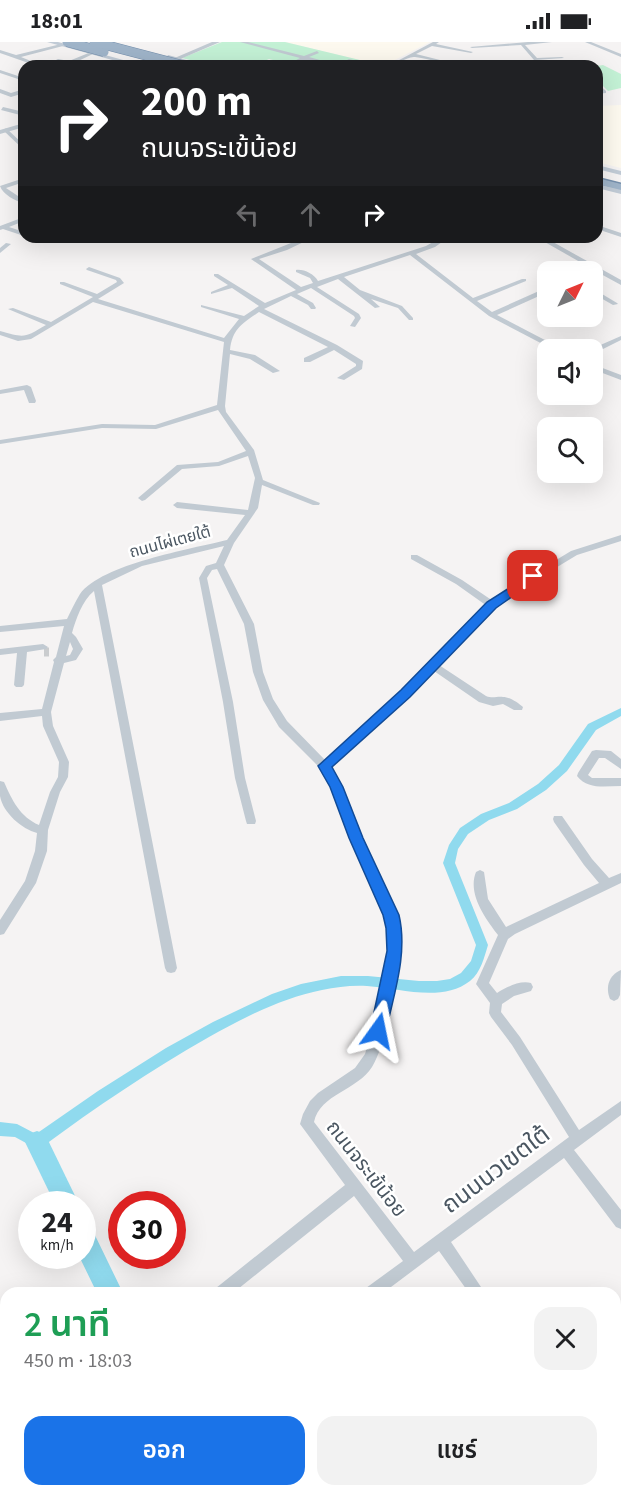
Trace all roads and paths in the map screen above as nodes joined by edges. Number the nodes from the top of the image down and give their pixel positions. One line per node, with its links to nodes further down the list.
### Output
1 (50, 42): 9 (main road)
2 (94, 42): 30 (highway, bridge)
3 (110, 42): 15 (main road)
4 (217, 42): 24 (street)
5 (242, 42): 12 (street)
6 (279, 42): 12 (street)
7 (550, 42): 11 (street)
8 (587, 42): 19 (street)
9 (64, 43): 17 (main road); 20 (street); 29 (highway, bridge)
10 (435, 43): 13 (street); 18 (street)
11 (522, 44): 13 (street); 22 (street)
12 (266, 48): 21 (street)
13 (470, 49)
14 (0, 51): 20 (street)
15 (145, 51): 24 (main road); 28 (main road)
16 (317, 52): 21 (street)
17 (93, 53): 26 (street); 27 (main road)
18 (412, 55): 34 (street); 35 (street)
19 (621, 56)
20 (16, 57): 23 (street)
21 (304, 58): 32 (street); 33 (street)
22 (562, 58)
23 (23, 59): 25 (street)
24 (176, 59): 31 (main road)
25 (20, 60)
26 (76, 60)
27 (118, 60)
28 (124, 60)
29 (133, 60)
30 (163, 60)
31 (180, 60)
32 (300, 60)
33 (312, 60)
34 (402, 60)
35 (439, 60)
36 (18, 61): 37 (street)
37 (11, 63)
38 (0, 71): 39 (street)
39 (18, 78)
40 (0, 91): 42 (street)
41 (18, 93): 42 (street)
42 (11, 95): 43 (street)
43 (0, 99)
44 (3, 109): 45 (street)
45 (18, 113)
46 (18, 127): 47 (street)
47 (3, 131): 48 (street)
48 (18, 143)
49 (603, 168): 50 (main road)
50 (621, 173)
51 (603, 174): 52 (highway)
52 (621, 178)
53 (18, 182): 58 (street)
54 (603, 182): 55 (highway)
55 (621, 187)
56 (603, 188): 57 (main road)
57 (621, 192)
58 (18, 199)
59 (18, 222): 60 (street)
60 (1, 227): 62 (street)
61 (603, 229): 63 (street)
62 (18, 232)
63 (621, 235)
64 (298, 243): 81 (street)
65 (437, 243): 69 (street)
66 (549, 243): 70 (street)
67 (8, 244): 68 (street)
68 (0, 251)
69 (411, 253): 75 (street); 88 (street)
70 (578, 261)
71 (89, 269): 87 (street)
72 (298, 271): 80 (street)
73 (216, 275): 79 (street)
74 (603, 275): 78 (street)
75 (341, 278): 80 (street); 82 (street)
76 (524, 280): 88 (street)
77 (62, 283): 87 (street)
78 (621, 283)
79 (232, 286): 84 (street); 92 (street)
80 (315, 286): 81 (street); 99 (street)
81 (301, 291): 85 (street)
82 (356, 291): 91 (street); 97 (street)
83 (537, 292): 95 (street)
84 (213, 293)
85 (291, 293): 92 (street); 93 (street)
86 (603, 296): 89 (street)
87 (96, 299): 98 (street); 103 (street)
88 (473, 300): 95 (street)
89 (615, 303)
90 (203, 306): 96 (street)
91 (377, 307)
92 (262, 308): 96 (street); 105 (street)
93 (313, 308)
94 (10, 309): 98 (street)
95 (491, 315): 102 (street)
96 (245, 319): 103 (street)
97 (411, 319)
98 (50, 324): 100 (street)
99 (353, 326)
100 (0, 333)
101 (620, 338): 104 (street)
102 (540, 339)
103 (228, 341): 106 (street)
104 (603, 346)
105 (334, 347): 107 (street); 110 (street)
106 (227, 351): 108 (street); 114 (street)
107 (307, 360)
108 (276, 370)
109 (603, 371): 111 (street)
110 (340, 378)
111 (621, 378)
112 (0, 392): 113 (street)
113 (32, 401)
114 (221, 406): 115 (street); 116 (street, ถนนไผ่เตยใต้)
115 (0, 442)
116 (250, 452): 117 (street, ถนนไผ่เตยใต้); 118 (street)
117 (259, 481): 119 (street); 121 (street, ถนนไผ่เตยใต้)
118 (142, 498)
119 (316, 503)
120 (177, 505): 121 (street)
121 (251, 513): 123 (street, ถนนไผ่เตยใต้)
122 (621, 538): 127 (street)
123 (230, 542): 125 (street); 126 (street, ถนนไผ่เตยใต้)
124 (414, 557): 127 (street)
125 (220, 565): 140 (street, ถนนจระเข้น้อย); 144 (street)
126 (97, 584): 128 (street, ถนนไผ่เตยใต้); 151 (street)
127 (492, 605): 134 (street)
128 (70, 622): 129 (street); 130 (street, ถนนไผ่เตยใต้)
129 (0, 629)
130 (66, 634): 131 (street, ถนนไผ่เตยใต้); 131 (street)
131 (52, 650): 132 (street); 137 (street, ถนนไผ่เตยใต้)
132 (22, 651): 133 (street); 135 (street)
133 (3, 652)
134 (433, 666): 136 (street); 140 (street)
135 (19, 685)
136 (519, 707)
137 (46, 712): 138 (street); 145 (street)
138 (0, 717)
139 (621, 765): 141 (street)
140 (325, 766): 159 (street, ถนนจระเข้น้อย)
141 (621, 782)
142 (0, 785): 145 (street)
143 (558, 819): 148 (street)
144 (251, 821)
145 (43, 830): 149 (street)
146 (480, 874): 150 (street)
147 (621, 878): 148 (street)
148 (607, 884): 150 (street)
149 (0, 930)
150 (505, 935): 155 (street)
151 (171, 968)
152 (621, 975): 154 (street)
153 (527, 987): 155 (street)
154 (614, 995)
155 (496, 1001): 157 (street)
156 (621, 1107): 157 (street, ถนนนวเขตใต้)
157 (577, 1138): 158 (street, ถนนนวเขตใต้)
158 (566, 1150): 160 (street); 161 (street, ถนนนวเขตใต้)
159 (354, 1187): 162 (street, ถนนจระเข้น้อย); 163 (street)
160 (621, 1222)
161 (441, 1241): 162 (street, ถนนนวเขตใต้); 165 (street)
162 (412, 1261): 164 (street, ถนนนวเขตใต้)
163 (229, 1287)
164 (378, 1287)
165 (474, 1287)

